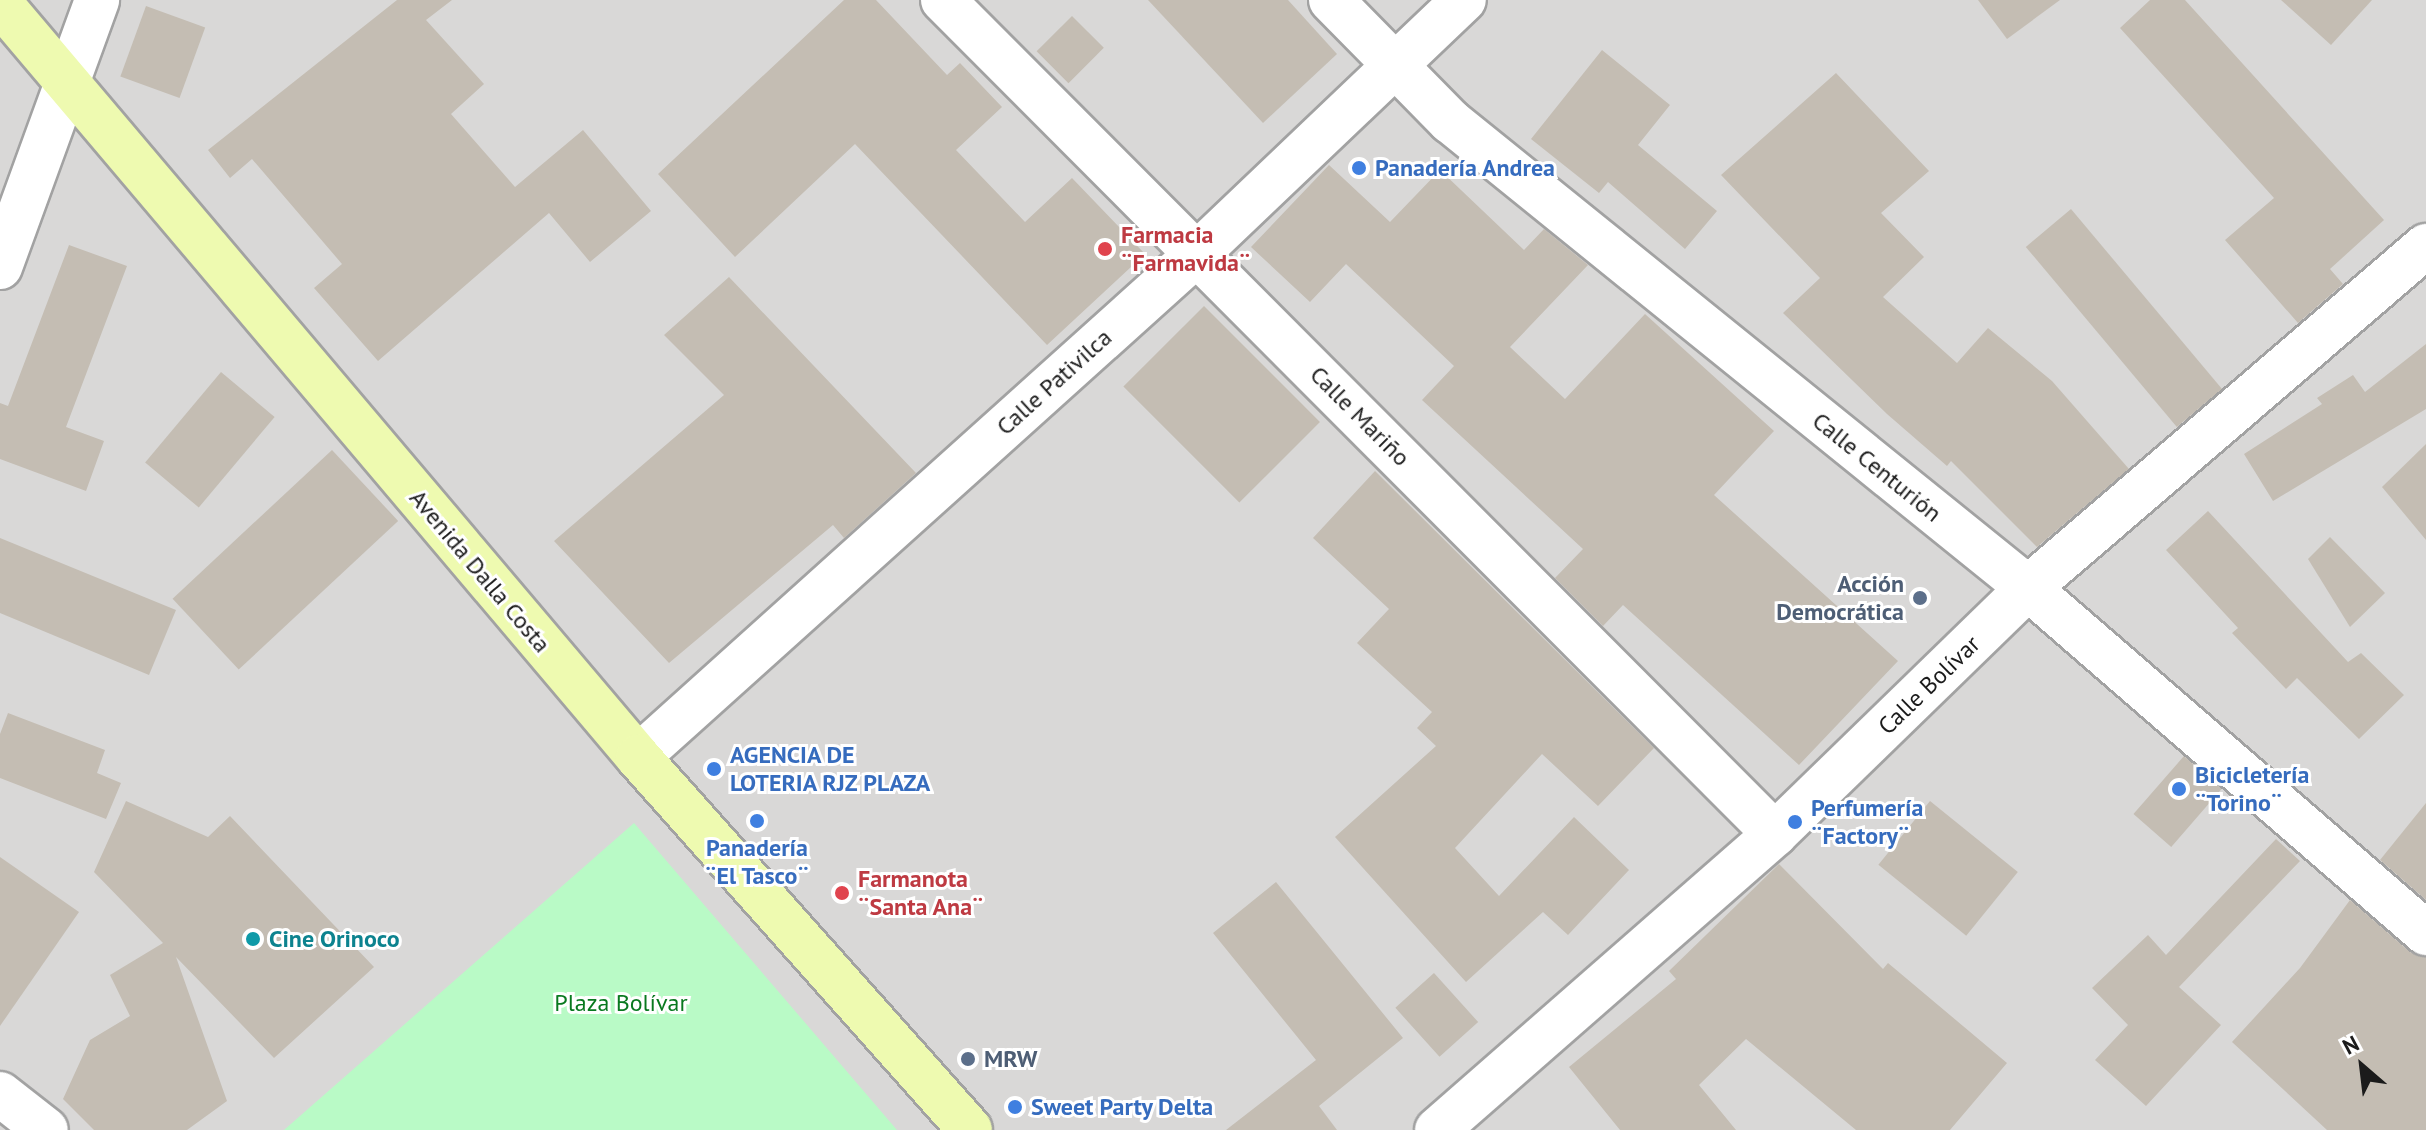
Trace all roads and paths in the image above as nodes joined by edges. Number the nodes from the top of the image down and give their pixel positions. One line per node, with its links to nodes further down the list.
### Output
1 (97, 0): 7 (street)
2 (943, 0): 9 (street, Calle Mariño)
3 (1331, 0): 6 (street, Calle Centurión)
4 (1464, 0): 6 (street, Calle Pativilca)
5 (0, 3): 7 (main road, Avenida Dalla Costa)
6 (1393, 65): 9 (street, Calle Pativilca); 11 (street, Calle Centurión)
7 (64, 80): 10 (street); 12 (main road, Avenida Dalla Costa)
8 (2426, 246): 11 (street, Calle Bolívar)
9 (1198, 253): 12 (street, Calle Pativilca); 13 (street, Calle Mariño)
10 (0, 267)
11 (2028, 588): 13 (street, Calle Bolívar); 14 (street, Calle Centurión)
12 (638, 757): 17 (main road, Avenida Dalla Costa)
13 (1775, 834): 18 (street, Calle Bolívar)
14 (2426, 933)
15 (0, 1094): 16 (street)
16 (46, 1130)
17 (970, 1130)
18 (1437, 1130)

